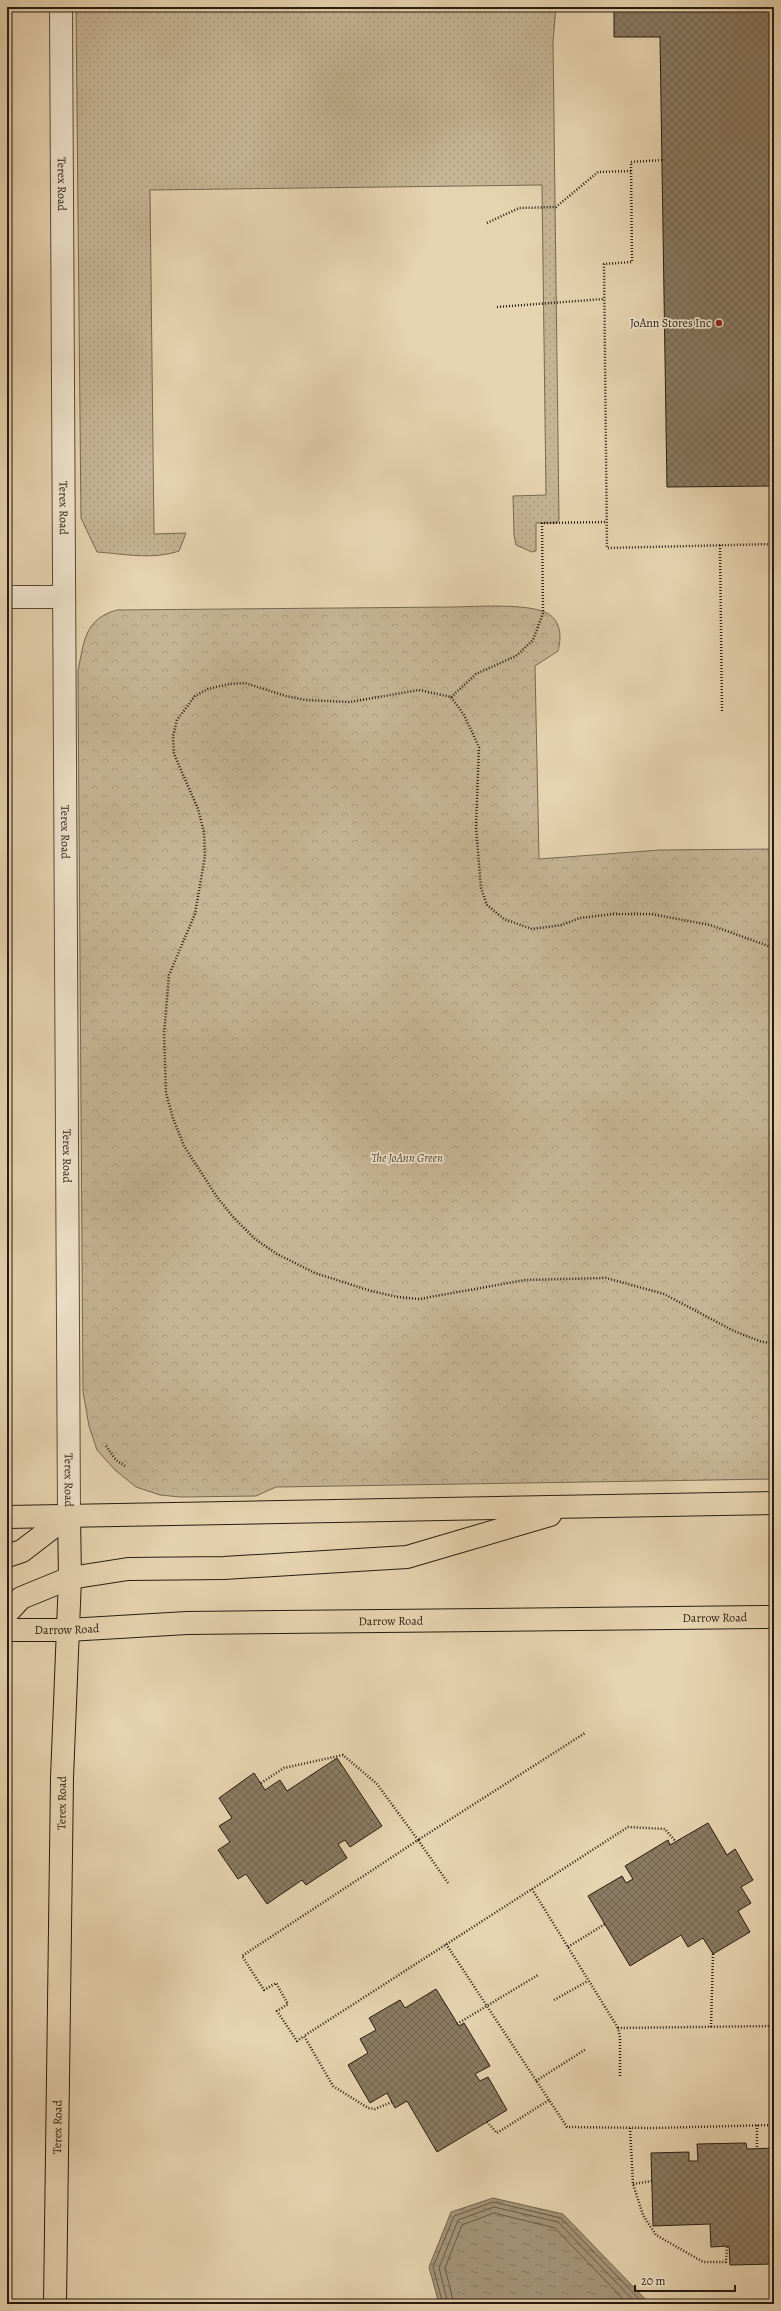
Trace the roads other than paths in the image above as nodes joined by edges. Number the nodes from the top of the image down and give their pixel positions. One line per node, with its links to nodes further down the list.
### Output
1 (61, 7): 3 (street, Terex Road)
2 (7, 597): 3 (street)
3 (64, 597): 6 (street, Terex Road)
4 (774, 1503): 5 (main road)
5 (578, 1506): 6 (main road); 9 (main road)
6 (69, 1515): 7 (main road); 8 (main road); 9 (main road, Terex Road)
7 (7, 1517)
8 (7, 1556)
9 (70, 1578): 10 (main road); 13 (main road, Terex Road)
10 (7, 1613)
11 (774, 1617): 13 (main road, Darrow Road)
12 (7, 1630): 13 (main road, Darrow Road)
13 (68, 1630): 14 (main road, Terex Road)
14 (55, 2304)

